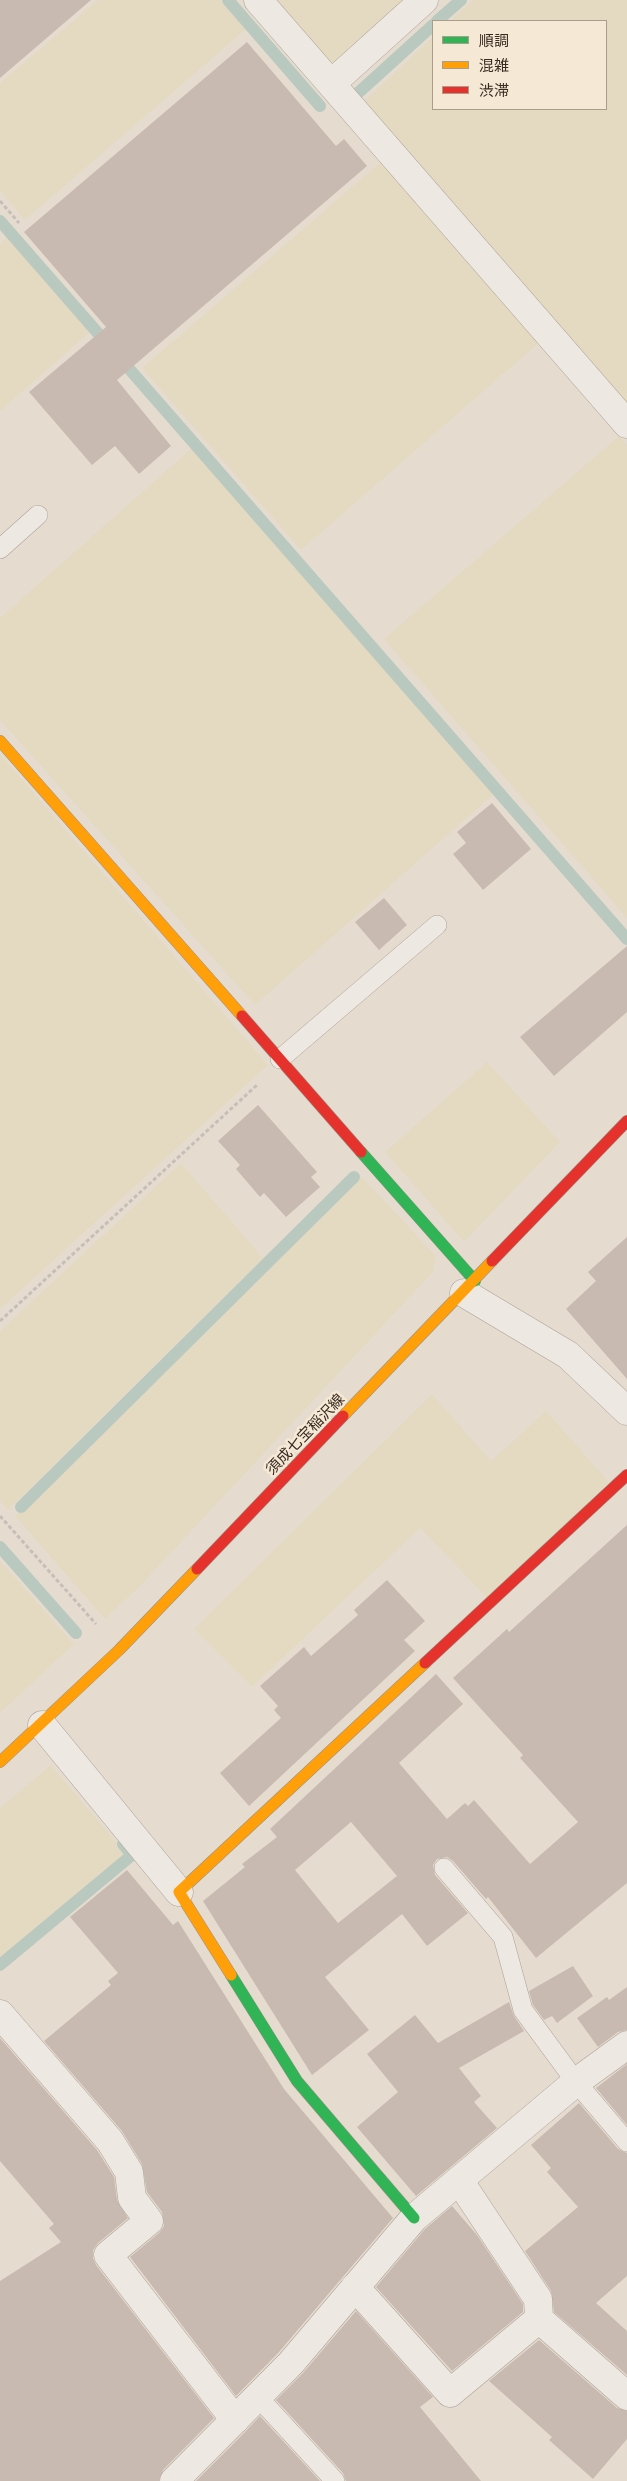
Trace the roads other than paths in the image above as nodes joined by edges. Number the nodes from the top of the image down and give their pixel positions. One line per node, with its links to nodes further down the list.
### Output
1 (258, 0): 3 (street)
2 (424, 0): 3 (street)
3 (331, 84): 4 (street)
4 (627, 424)
5 (38, 515): 6 (lane)
6 (0, 549)
7 (0, 741): 9 (street)
8 (437, 925): 9 (lane)
9 (281, 1061): 11 (street)
10 (627, 1121): 11 (street, 須成七宝稲沢線)
11 (470, 1287): 12 (street); 14 (street, 須成七宝稲沢線)
12 (627, 1411)
13 (627, 1474): 17 (street)
14 (42, 1725): 15 (street, 須成七宝稲沢線); 17 (street)
15 (0, 1762)
16 (444, 1868): 20 (lane)
17 (179, 1892): 23 (street)
18 (0, 2014): 28 (street)
19 (627, 2045): 20 (street)
20 (576, 2082): 21 (lane); 22 (street)
21 (627, 2142)
22 (459, 2180): 23 (street); 25 (street)
23 (414, 2218): 24 (street)
24 (355, 2287): 25 (street); 27 (street)
25 (539, 2319): 26 (street)
26 (627, 2396)
27 (258, 2397): 28 (street); 30 (lane)
28 (235, 2420): 29 (street)
29 (174, 2481)
30 (334, 2481)

